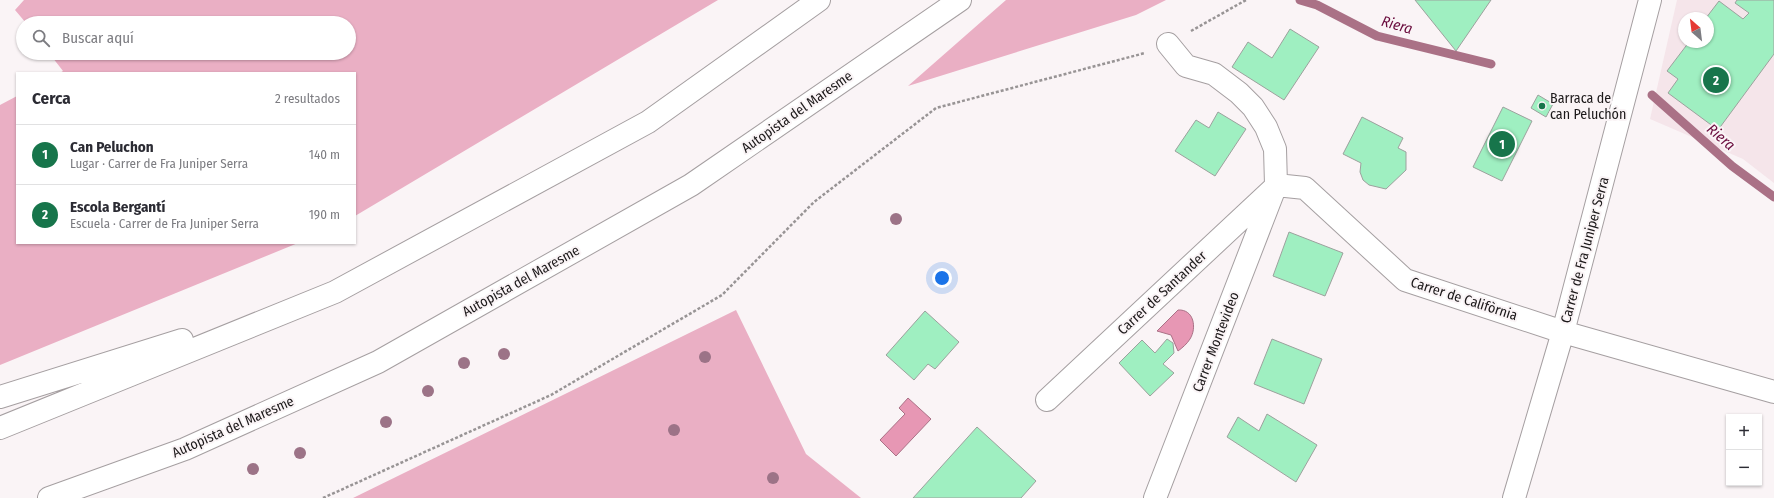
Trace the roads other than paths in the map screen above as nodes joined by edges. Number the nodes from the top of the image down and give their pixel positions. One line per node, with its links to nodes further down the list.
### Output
1 (819, 0): 6 (main road)
2 (960, 0): 12 (main road, Autopista del Maresme)
3 (1650, 0): 7 (main road, Carrer de Fra Juniper Serra)
4 (1168, 44): 5 (main road)
5 (1276, 185): 7 (main road, Carrer de Califòrnia); 10 (main road, Carrer de Santander); 13 (main road, Carrer Montevideo)
6 (335, 292): 9 (main road); 11 (main road)
7 (1563, 332): 8 (main road, Carrer de Califòrnia); 14 (main road, Carrer de Fra Juniper Serra)
8 (1774, 392)
9 (0, 397)
10 (1047, 400)
11 (0, 428)
12 (49, 498)
13 (1155, 498)
14 (1514, 498)

